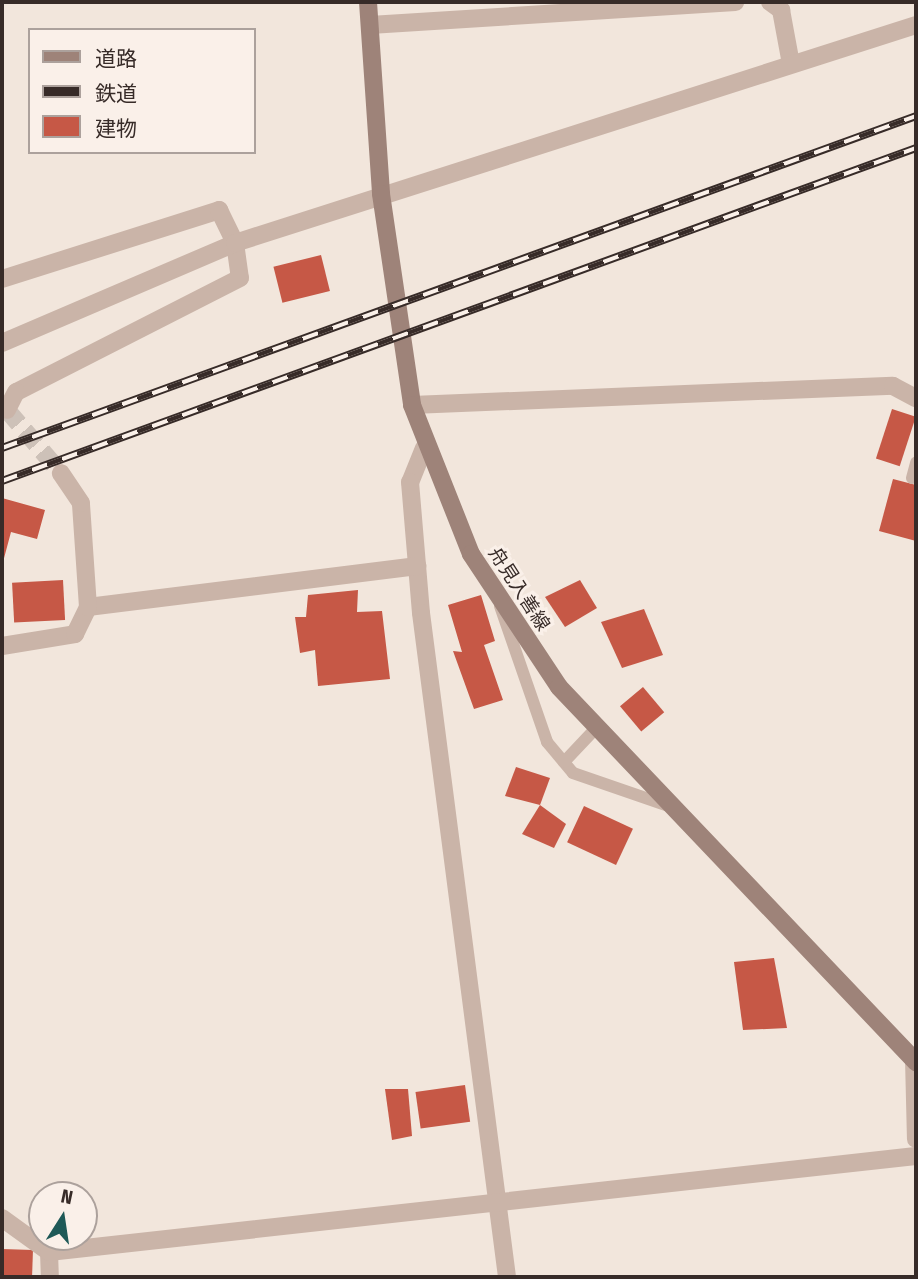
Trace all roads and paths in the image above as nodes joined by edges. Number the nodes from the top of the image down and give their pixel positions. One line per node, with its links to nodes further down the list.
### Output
1 (368, 2): 4 (main road, 舟見入善線)
2 (736, 2): 4 (street)
3 (771, 2): 6 (street)
4 (370, 25): 7 (main road, 舟見入善線)
5 (916, 25): 6 (street)
6 (791, 64): 7 (street)
7 (381, 194): 8 (street); 12 (main road, 舟見入善線)
8 (235, 243): 9 (street); 10 (street); 13 (street)
9 (2, 279)
10 (2, 343)
11 (916, 398): 12 (street)
12 (412, 405): 14 (main road, 舟見入善線)
13 (7, 410)
14 (424, 449): 18 (street); 19 (main road, 舟見入善線)
15 (916, 463): 17 (lane)
16 (61, 473): 20 (street)
17 (912, 478)
18 (417, 566): 20 (street); 28 (street)
19 (495, 589): 22 (main road, 舟見入善線); 23 (lane)
20 (88, 607): 21 (street)
21 (2, 646)
22 (597, 727): 23 (lane); 24 (main road, 舟見入善線)
23 (564, 762): 24 (lane)
24 (673, 807): 25 (main road, 舟見入善線)
25 (915, 1061): 26 (street)
26 (916, 1139)
27 (916, 1156): 28 (street)
28 (499, 1204): 30 (street); 32 (street)
29 (2, 1218): 30 (street)
30 (49, 1252): 31 (street)
31 (50, 1277)
32 (507, 1277)

